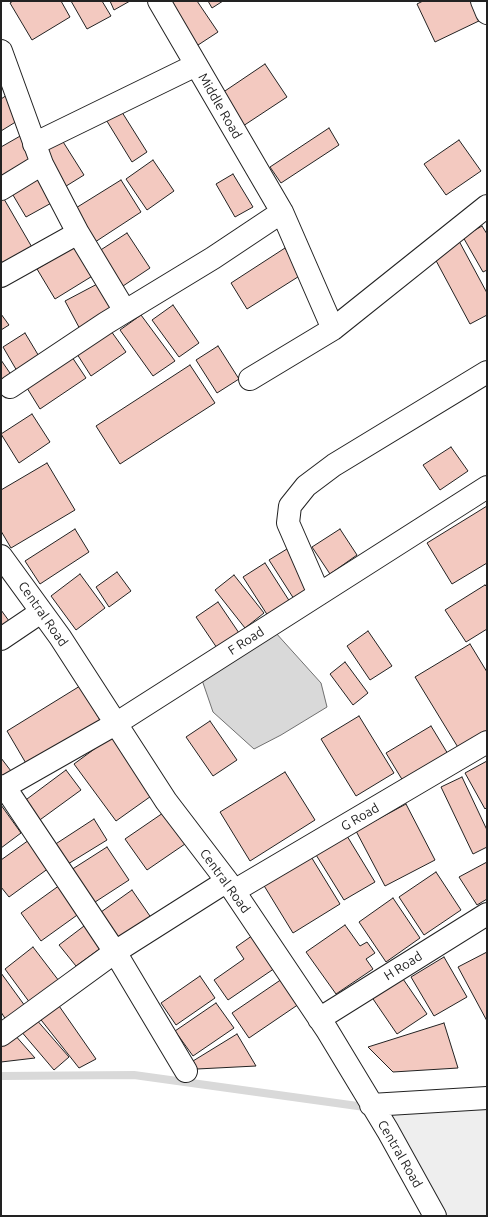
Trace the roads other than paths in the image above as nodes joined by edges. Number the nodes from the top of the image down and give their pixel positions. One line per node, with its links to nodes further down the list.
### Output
1 (158, 1): 5 (street, Middle Road)
2 (482, 1): 3 (street)
3 (487, 13)
4 (1, 50): 6 (street)
5 (196, 65): 6 (street); 10 (street, Middle Road)
6 (34, 144): 7 (street)
7 (42, 164): 8 (street); 11 (street)
8 (1, 189)
9 (487, 206): 14 (street)
10 (282, 212): 13 (street); 14 (street, Middle Road)
11 (78, 233): 12 (street); 13 (street)
12 (1, 276)
13 (125, 311): 17 (street)
14 (334, 329): 16 (street)
15 (487, 372): 20 (street)
16 (250, 378)
17 (10, 387)
18 (487, 487): 20 (street, F Road)
19 (1, 556): 21 (street, Central Road)
20 (319, 594): 23 (street, F Road)
21 (41, 612): 22 (street); 23 (street, Central Road)
22 (1, 639)
23 (117, 724): 25 (street, F Road); 26 (street, Central Road)
24 (487, 742): 26 (street, G Road)
25 (3, 788): 28 (street)
26 (230, 886): 28 (street, G Road); 29 (street, Central Road)
27 (487, 914): 29 (street, H Road)
28 (115, 952): 30 (street, G Road); 31 (street)
29 (319, 1019): 33 (street, Central Road)
30 (1, 1035)
31 (186, 1071)
32 (487, 1098): 33 (street)
33 (371, 1105): 34 (street, Central Road)
34 (435, 1216)

